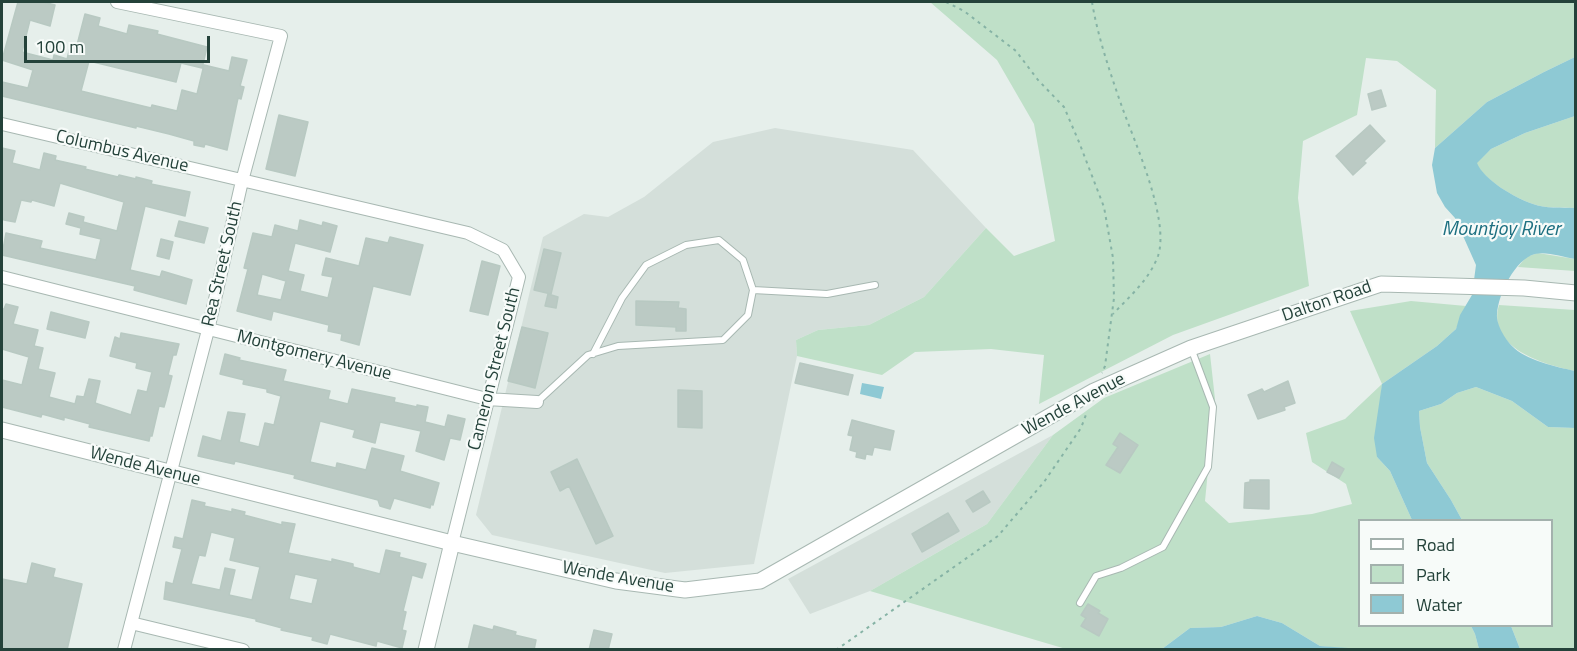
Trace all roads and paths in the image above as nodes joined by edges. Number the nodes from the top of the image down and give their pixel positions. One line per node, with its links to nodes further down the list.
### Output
1 (120, 2): 5 (street, Rea Street South)
2 (946, 2): 10 (path)
3 (1092, 2): 10 (path)
4 (2, 124): 5 (street, Columbus Avenue)
5 (242, 181): 11 (street, Rea Street South); 15 (street, Cameron Street South)
6 (2, 277): 11 (street, Montgomery Avenue)
7 (875, 285): 8 (lane)
8 (753, 290): 13 (lane); 13 (lane)
9 (1575, 293): 12 (street, Dalton Road)
10 (1112, 315): 14 (path)
11 (208, 330): 15 (street, Montgomery Avenue); 18 (street, Rea Street South)
12 (1191, 348): 14 (street, Wende Avenue); 20 (lane)
13 (593, 354): 16 (lane)
14 (1094, 391): 19 (street, Wende Avenue); 25 (path)
15 (487, 399): 16 (street, Montgomery Avenue); 19 (street, Cameron Street South)
16 (537, 402)
17 (2, 430): 18 (street, Wende Avenue)
18 (171, 473): 19 (street, Wende Avenue); 21 (street, Rea Street South)
19 (452, 543): 24 (street, Cameron Street South)
20 (1080, 603)
21 (131, 623): 22 (street, Rea Street South); 23 (street)
22 (124, 650)
23 (243, 650)
24 (426, 650)
25 (836, 650)

